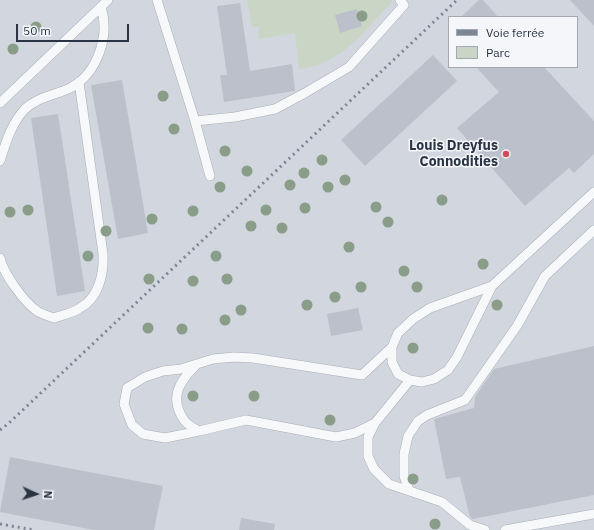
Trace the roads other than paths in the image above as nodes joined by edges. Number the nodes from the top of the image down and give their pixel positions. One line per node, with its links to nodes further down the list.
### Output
1 (108, 0): 4 (lane)
2 (157, 0): 7 (lane)
3 (400, 0): 7 (lane)
4 (100, 7): 5 (lane); 6 (lane)
5 (79, 82): 8 (lane); 12 (lane)
6 (0, 103)
7 (195, 121): 9 (lane)
8 (0, 161)
9 (210, 176)
10 (594, 192): 13 (lane)
11 (594, 230): 19 (lane)
12 (0, 258)
13 (492, 286): 14 (lane); 16 (lane)
14 (392, 347): 15 (lane); 16 (lane)
15 (196, 364): 18 (lane); 18 (lane)
16 (410, 380): 17 (lane)
17 (375, 423): 18 (lane); 19 (lane)
18 (199, 431)
19 (410, 490): 21 (lane)
20 (594, 514): 22 (lane)
21 (485, 530)
22 (505, 530)

